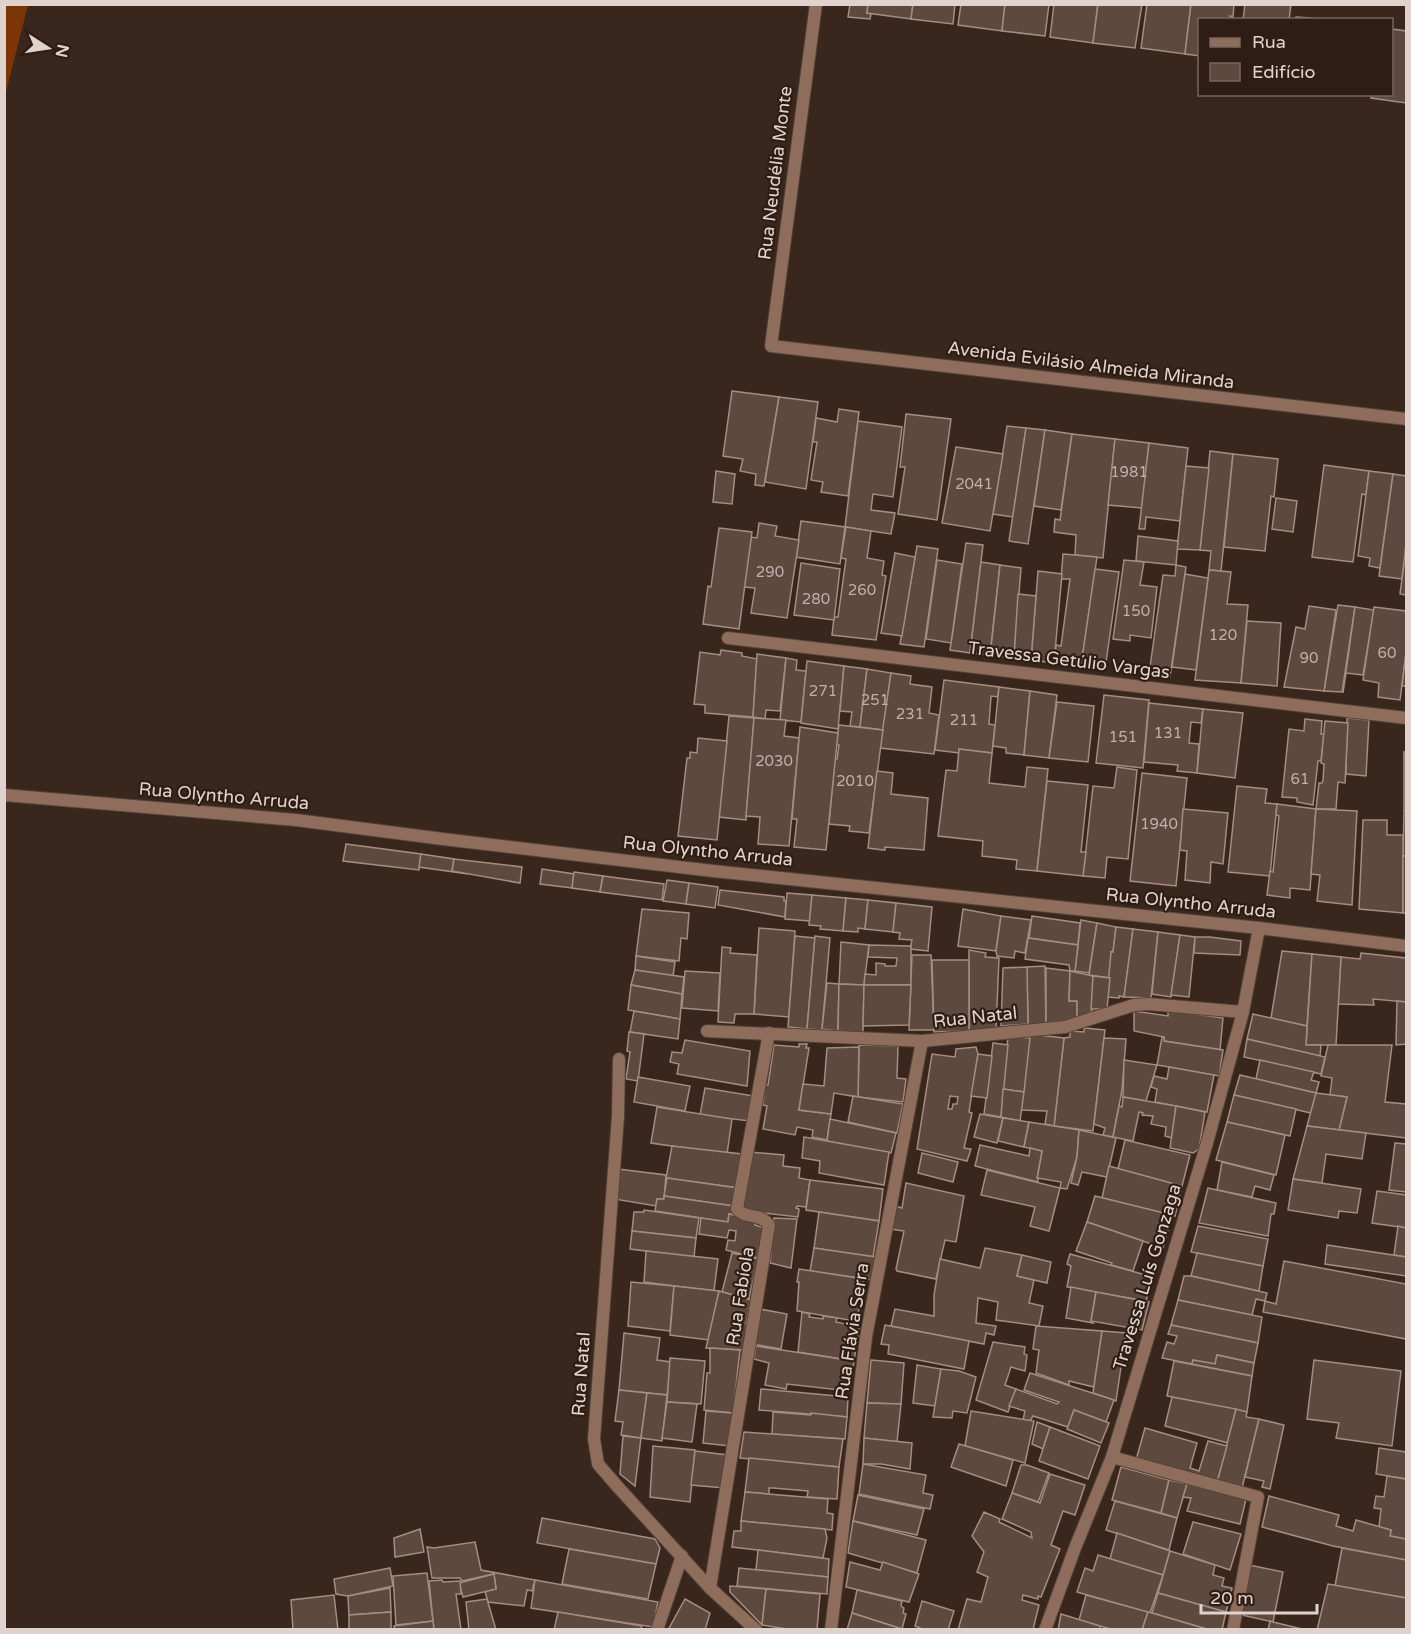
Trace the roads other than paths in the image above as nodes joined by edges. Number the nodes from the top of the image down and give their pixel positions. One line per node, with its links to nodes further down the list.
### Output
1 (816, 4): 2 (street, Rua Neudélia Monte)
2 (771, 346): 3 (street, Avenida Evilásio Almeida Miranda)
3 (1407, 419)
4 (728, 638): 5 (street, Travessa Getúlio Vargas)
5 (1407, 718)
6 (4, 795): 7 (street, Rua Olyntho Arruda)
7 (1259, 928): 8 (street, Rua Olyntho Arruda); 9 (street, Travessa Luís Gonzaga)
8 (1407, 946)
9 (1243, 1012): 12 (street, Rua Natal); 14 (street, Travessa Luís Gonzaga)
10 (707, 1031): 11 (street, Rua Natal)
11 (769, 1033): 12 (street, Rua Natal); 16 (street, Rua Fabíola)
12 (922, 1041): 19 (street, Rua Flávia Serra)
13 (619, 1059): 15 (street, Rua Natal)
14 (1112, 1457): 20 (street, Travessa Luís Gonzaga); 21 (street)
15 (682, 1556): 16 (street, Rua Natal); 17 (street)
16 (710, 1588): 18 (street, Rua Natal)
17 (657, 1629)
18 (756, 1629)
19 (831, 1629)
20 (1045, 1629)
21 (1233, 1629)

